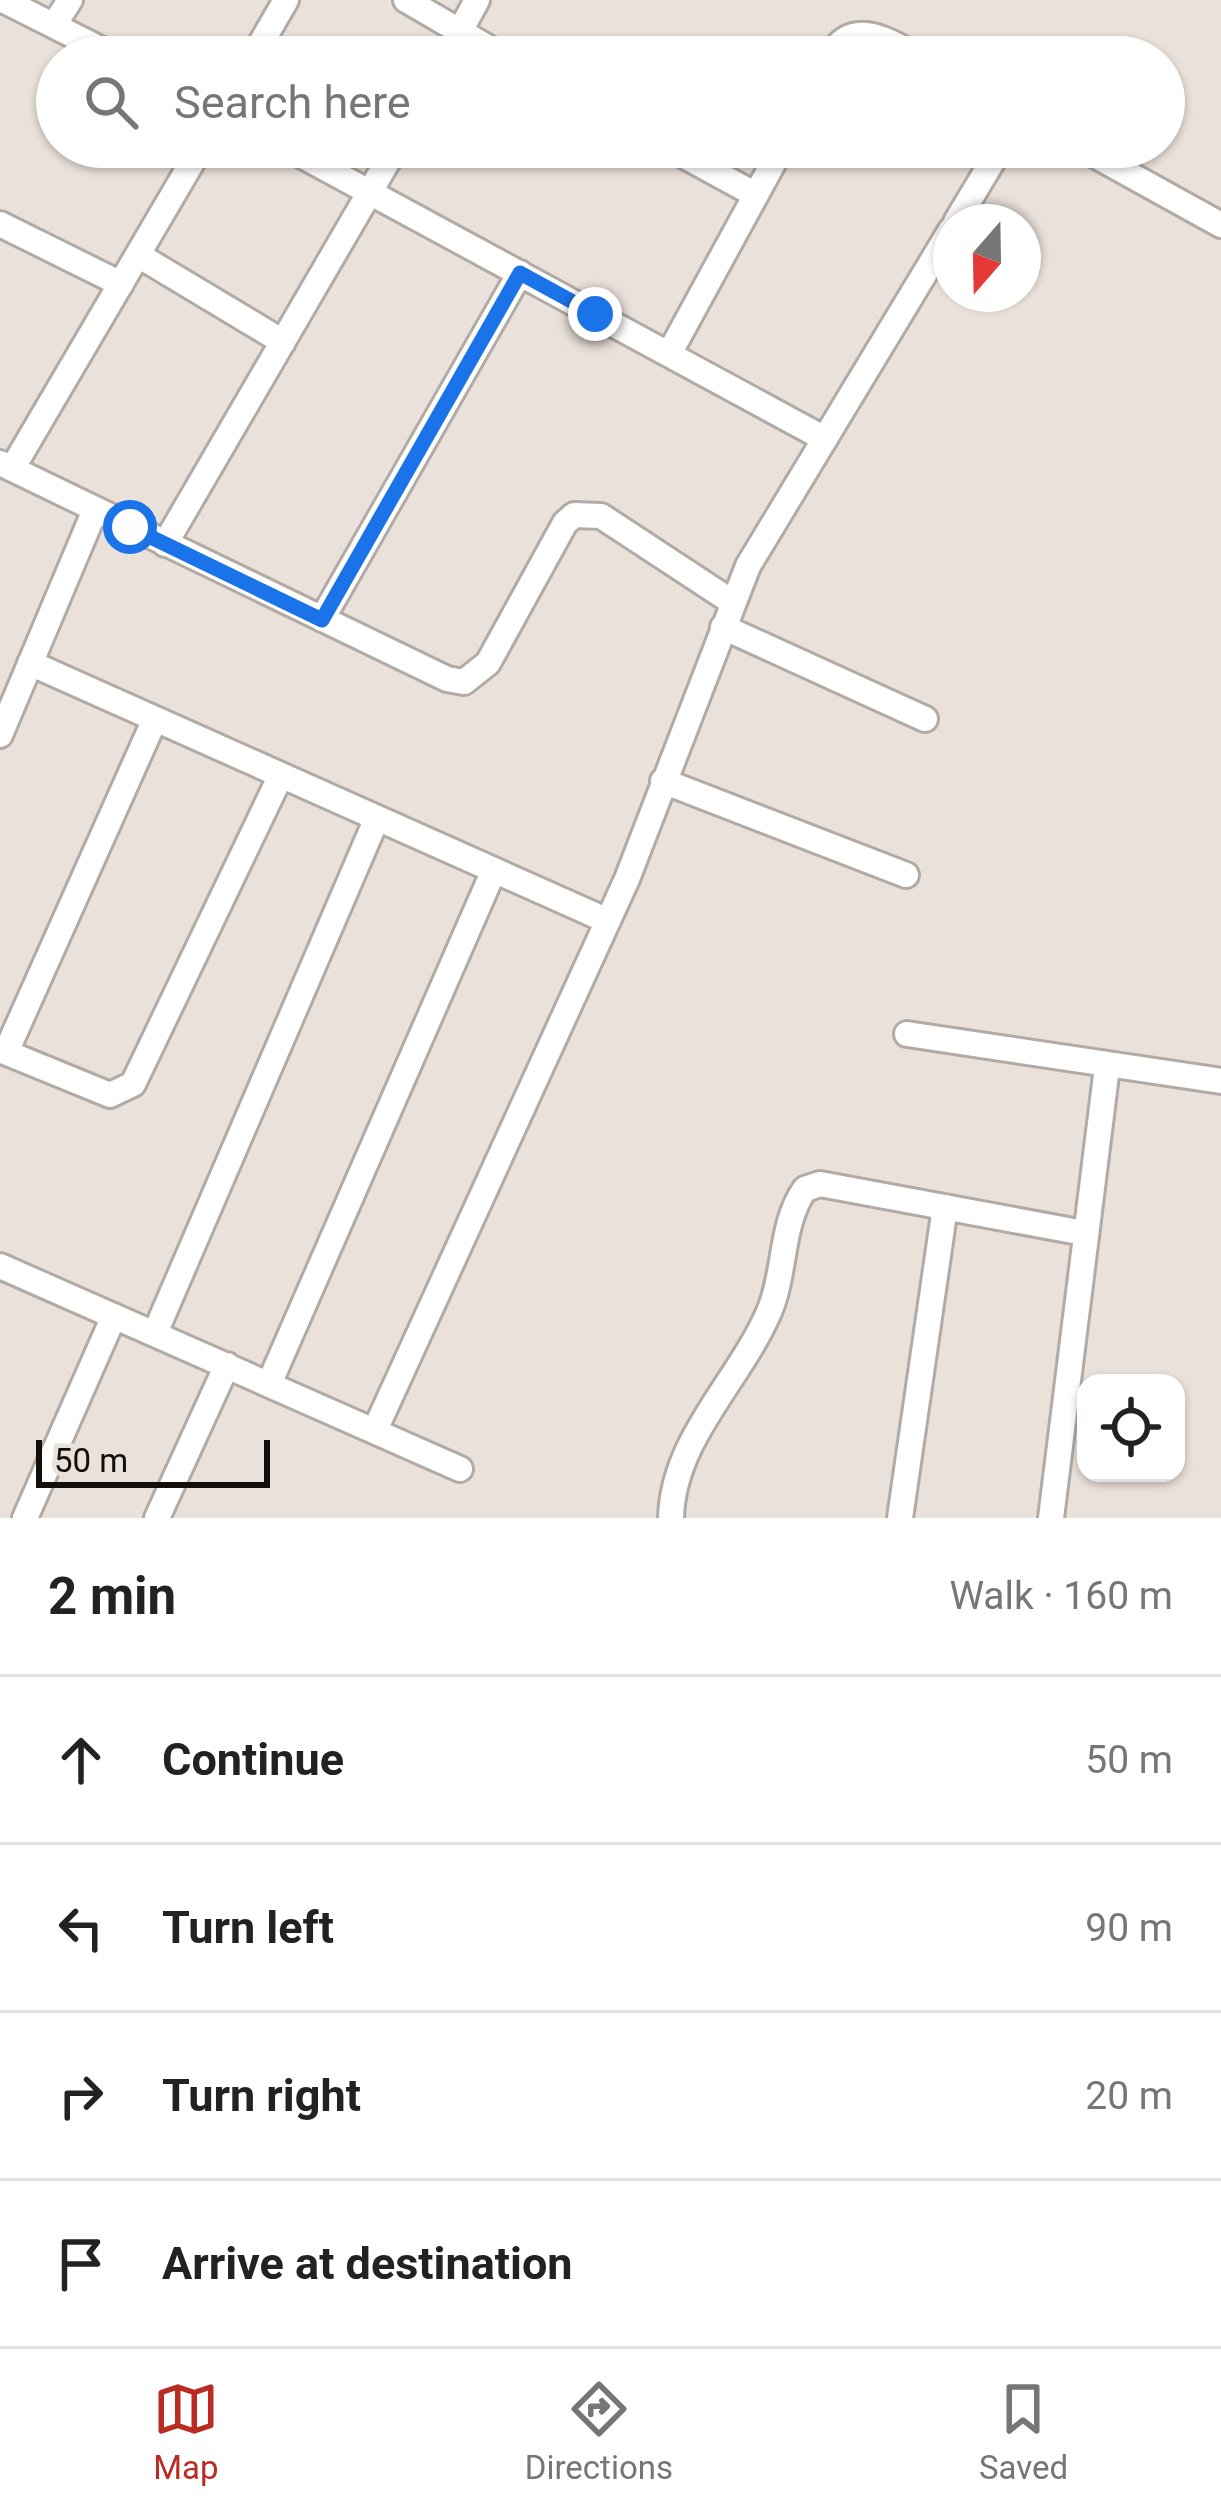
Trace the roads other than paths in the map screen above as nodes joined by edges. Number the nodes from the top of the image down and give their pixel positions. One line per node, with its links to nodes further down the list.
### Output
1 (3, 0): 6 (street)
2 (70, 0): 6 (street)
3 (286, 0): 9 (street)
4 (406, 0): 7 (street)
5 (477, 0): 7 (street)
6 (54, 25): 8 (street)
7 (460, 32): 10 (street); 11 (street)
8 (75, 36)
9 (265, 36)
10 (458, 36)
11 (467, 36)
12 (189, 168): 24 (street)
13 (325, 168): 19 (street)
14 (385, 168): 19 (street)
15 (706, 168): 20 (street)
16 (771, 168): 20 (street)
17 (988, 168): 21 (street)
18 (1119, 168): 23 (street)
19 (371, 193): 26 (street); 28 (street)
20 (756, 195): 29 (street)
21 (966, 204)
22 (0, 224): 27 (street)
23 (1221, 225)
24 (138, 255): 27 (street); 28 (street)
25 (933, 259): 30 (street)
26 (520, 273): 29 (street); 35 (street)
27 (121, 284): 31 (street)
28 (283, 342): 33 (street)
29 (669, 354): 30 (street)
30 (825, 439): 34 (street)
31 (6, 466): 32 (street)
32 (95, 511): 33 (street); 37 (street)
33 (165, 544): 35 (street)
34 (732, 602): 35 (street); 36 (street)
35 (322, 620)
36 (723, 627): 39 (street); 42 (street)
37 (30, 663): 38 (street); 40 (street)
38 (155, 719): 41 (street); 48 (street)
39 (925, 719)
40 (0, 735)
41 (281, 775): 43 (street); 48 (street)
42 (664, 781): 45 (street); 46 (street)
43 (377, 818): 44 (street); 55 (street)
44 (494, 870): 46 (street); 57 (street)
45 (906, 875)
46 (608, 920): 58 (street)
47 (907, 1034): 49 (street)
48 (3, 1051)
49 (1107, 1066): 50 (street); 52 (street)
50 (1221, 1082)
51 (945, 1207): 52 (street); 62 (street); 63 (street)
52 (1084, 1233): 64 (street)
53 (0, 1266): 54 (street)
54 (114, 1316): 55 (street); 60 (street)
55 (154, 1334): 56 (street)
56 (226, 1365): 57 (street); 61 (street)
57 (269, 1384): 58 (street)
58 (375, 1430): 59 (street)
59 (460, 1468)
60 (25, 1518)
61 (157, 1518)
62 (671, 1518)
63 (900, 1518)
64 (1051, 1518)

